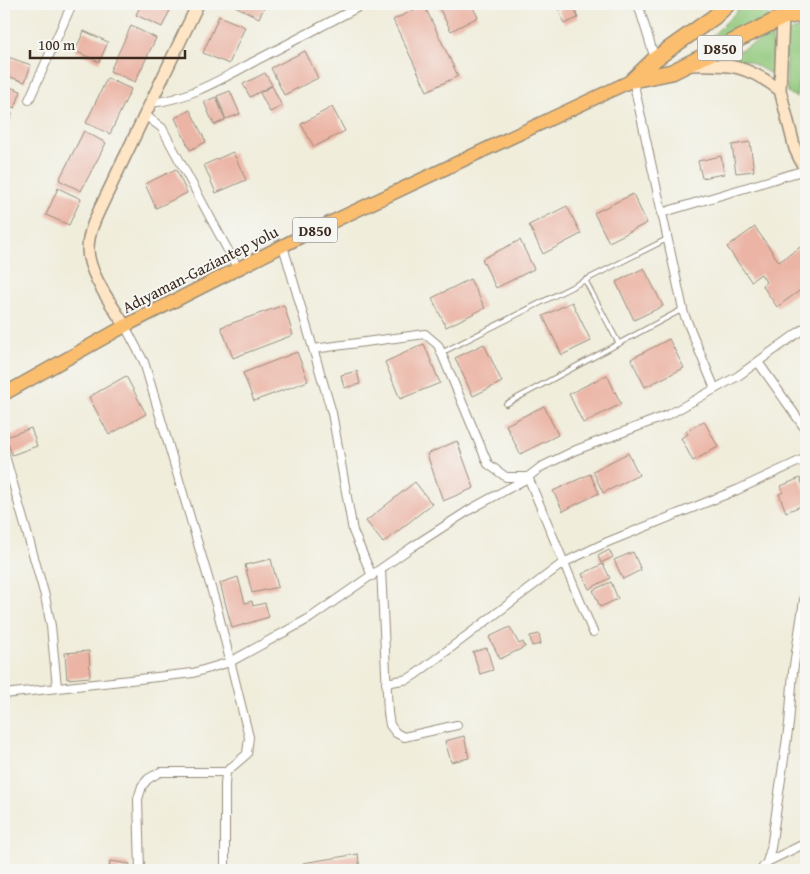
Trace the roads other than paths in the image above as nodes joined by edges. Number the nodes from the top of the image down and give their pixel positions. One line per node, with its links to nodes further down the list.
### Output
1 (72, 4): 12 (street)
2 (198, 4): 13 (street)
3 (364, 4): 13 (street)
4 (638, 4): 8 (street)
5 (728, 4): 8 (highway, D850)
6 (783, 10): 7 (highway, D850); 9 (highway, D850); 11 (street)
7 (806, 13)
8 (655, 59): 10 (highway, D850)
9 (688, 65): 10 (highway, D850); 11 (street)
10 (633, 80): 16 (street); 18 (main road, Adıyaman-Gaziantep yolu / D850)
11 (780, 90): 15 (street)
12 (29, 100)
13 (151, 103): 14 (street)
14 (145, 115): 19 (street); 22 (street)
15 (806, 171): 16 (street)
16 (661, 213): 17 (street)
17 (667, 239): 20 (lane); 21 (street)
18 (283, 246): 19 (main road, Adıyaman-Gaziantep yolu / D850); 25 (street)
19 (238, 269): 22 (main road, Adıyaman-Gaziantep yolu / D850)
20 (585, 280): 24 (lane); 26 (lane)
21 (683, 309): 24 (lane); 28 (street)
22 (125, 326): 29 (main road, Adıyaman-Gaziantep yolu / D850); 40 (street)
23 (806, 327): 27 (street)
24 (619, 344): 30 (lane)
25 (314, 349): 26 (street); 37 (street)
26 (441, 352): 34 (street)
27 (758, 362): 28 (street); 31 (street)
28 (715, 389): 34 (street)
29 (4, 394)
30 (506, 404)
31 (806, 430)
32 (4, 452): 42 (street)
33 (806, 458): 35 (street)
34 (528, 477): 35 (street); 36 (street)
35 (563, 563): 39 (street); 41 (street)
36 (381, 569): 37 (street); 41 (street)
37 (372, 576): 40 (street)
38 (806, 587): 47 (street)
39 (593, 632)
40 (230, 662): 42 (street); 45 (street)
41 (386, 683): 44 (street)
42 (56, 687): 43 (street)
43 (4, 694)
44 (457, 724)
45 (226, 772): 48 (street); 49 (street)
46 (806, 843): 47 (street)
47 (767, 862): 50 (street)
48 (140, 870)
49 (225, 870)
50 (761, 870)

